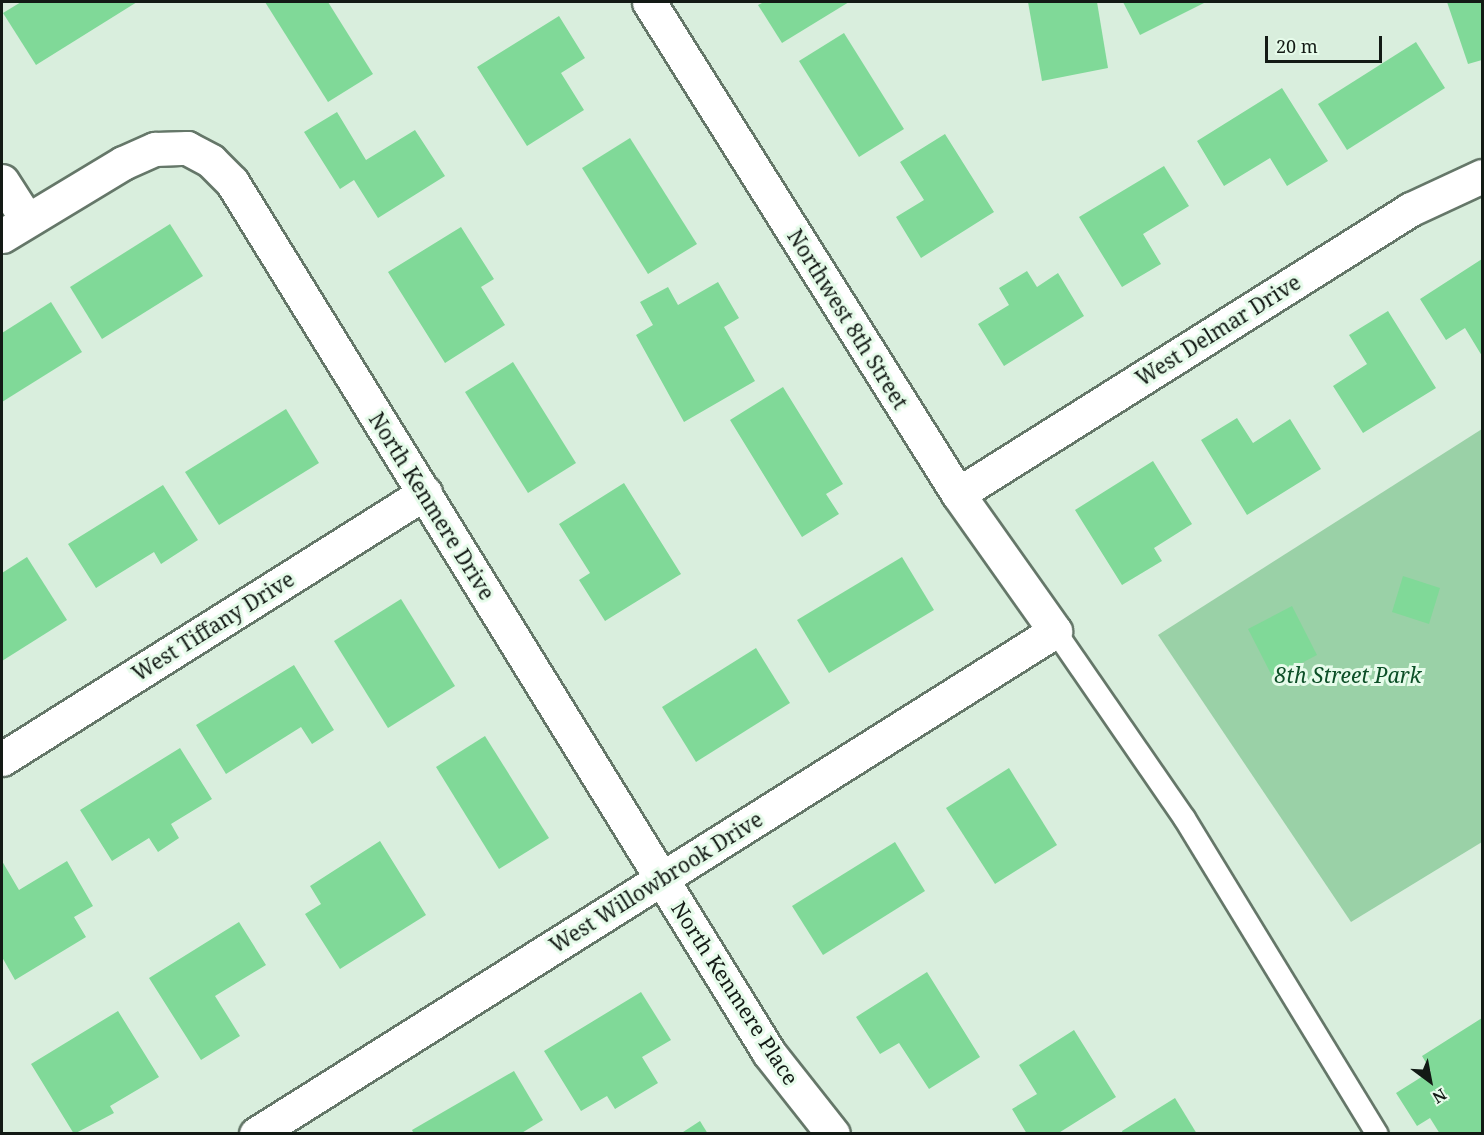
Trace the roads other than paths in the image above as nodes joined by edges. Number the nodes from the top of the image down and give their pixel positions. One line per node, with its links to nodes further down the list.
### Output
1 (649, 2): 6 (street, Northwest 8th Street)
2 (1482, 176): 6 (street, West Delmar Drive)
3 (2, 180): 4 (street)
4 (14, 228): 5 (street, North Kenmere Drive)
5 (425, 493): 8 (street, West Tiffany Drive); 9 (street, North Kenmere Drive)
6 (958, 494): 7 (street, Northwest 8th Street)
7 (1055, 631): 9 (street, West Willowbrook Drive); 13 (lane)
8 (2, 759)
9 (660, 879): 10 (street, West Willowbrook Drive); 12 (street, North Kenmere Place)
10 (291, 1124): 11 (street, West Willowbrook Drive)
11 (256, 1134)
12 (833, 1134)
13 (1377, 1134)

